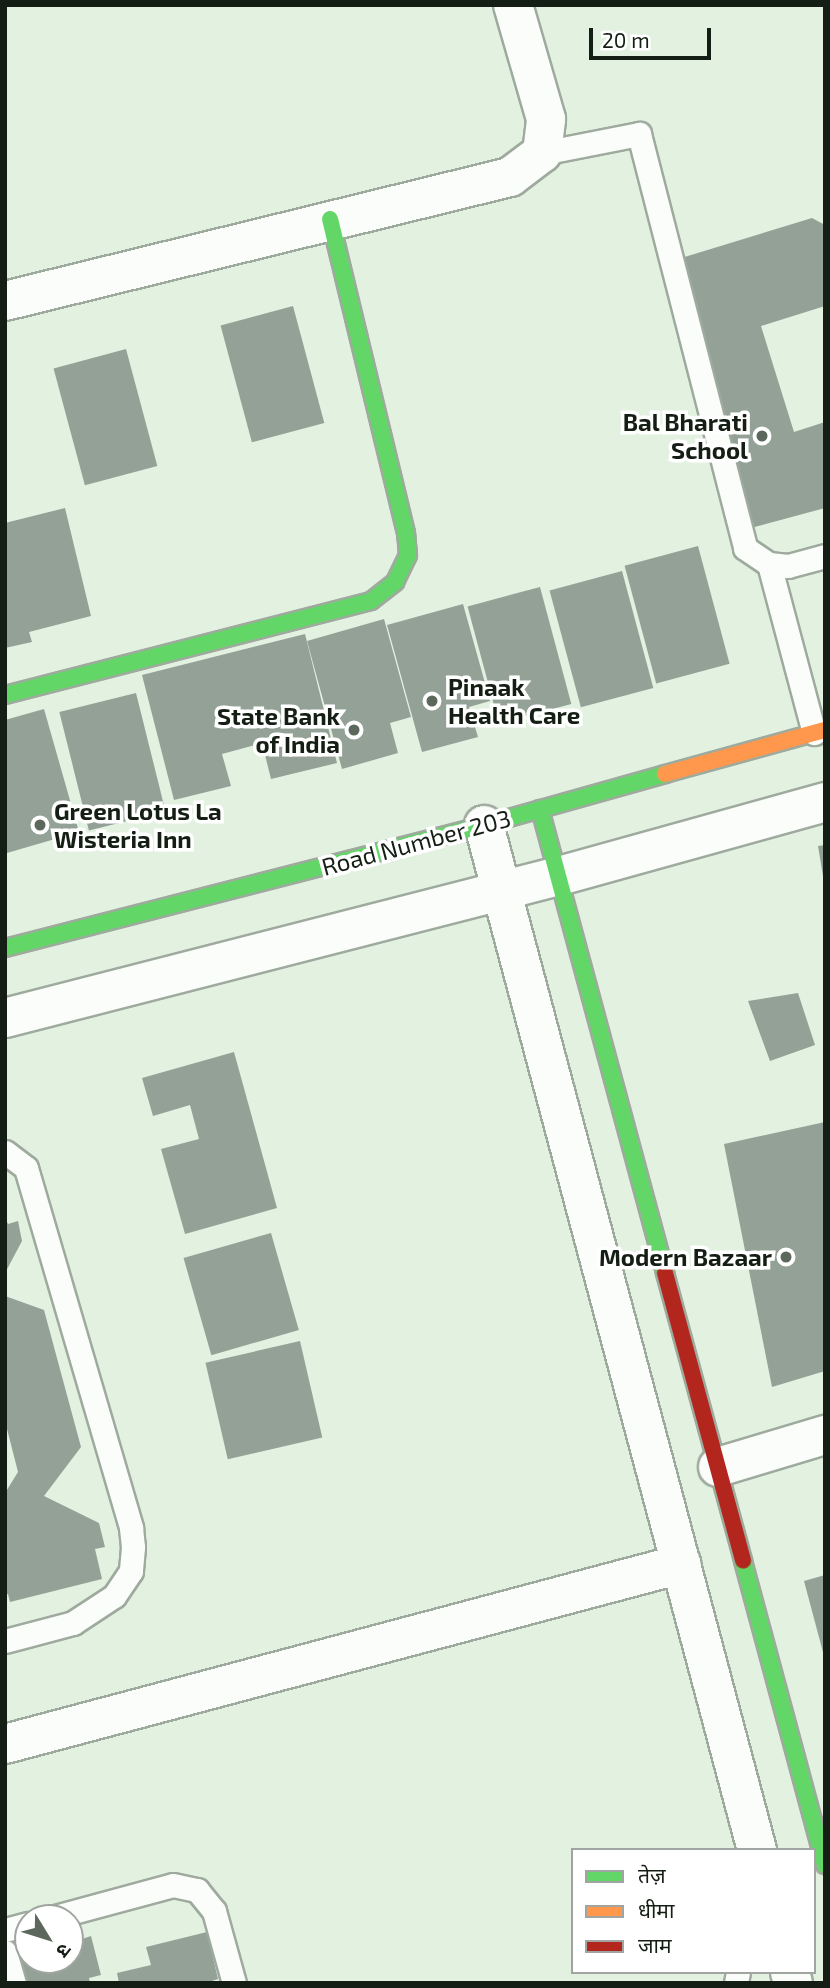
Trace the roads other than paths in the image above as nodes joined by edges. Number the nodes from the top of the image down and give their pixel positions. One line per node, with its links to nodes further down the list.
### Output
1 (513, 5): 2 (street)
2 (542, 153): 3 (street); 6 (lane)
3 (330, 219): 4 (street); 7 (street)
4 (5, 301)
5 (825, 556): 6 (lane)
6 (769, 564): 8 (lane)
7 (5, 695)
8 (820, 732): 10 (street, Road Number 203)
9 (825, 802): 12 (street)
10 (540, 809): 11 (street, Road Number 203); 12 (street)
11 (484, 825): 13 (street); 14 (street, Road Number 203)
12 (559, 876): 13 (street); 18 (street)
13 (502, 889): 15 (street); 19 (street)
14 (5, 948)
15 (5, 1018)
16 (5, 1152): 20 (lane)
17 (825, 1435): 18 (street)
18 (718, 1467): 23 (street)
19 (681, 1564): 21 (street); 22 (street)
20 (5, 1641)
21 (5, 1744)
22 (756, 1848)
23 (825, 1865)
24 (84, 1909): 27 (lane)
25 (5, 1952): 26 (lane)
26 (13, 1983)
27 (234, 1983)

